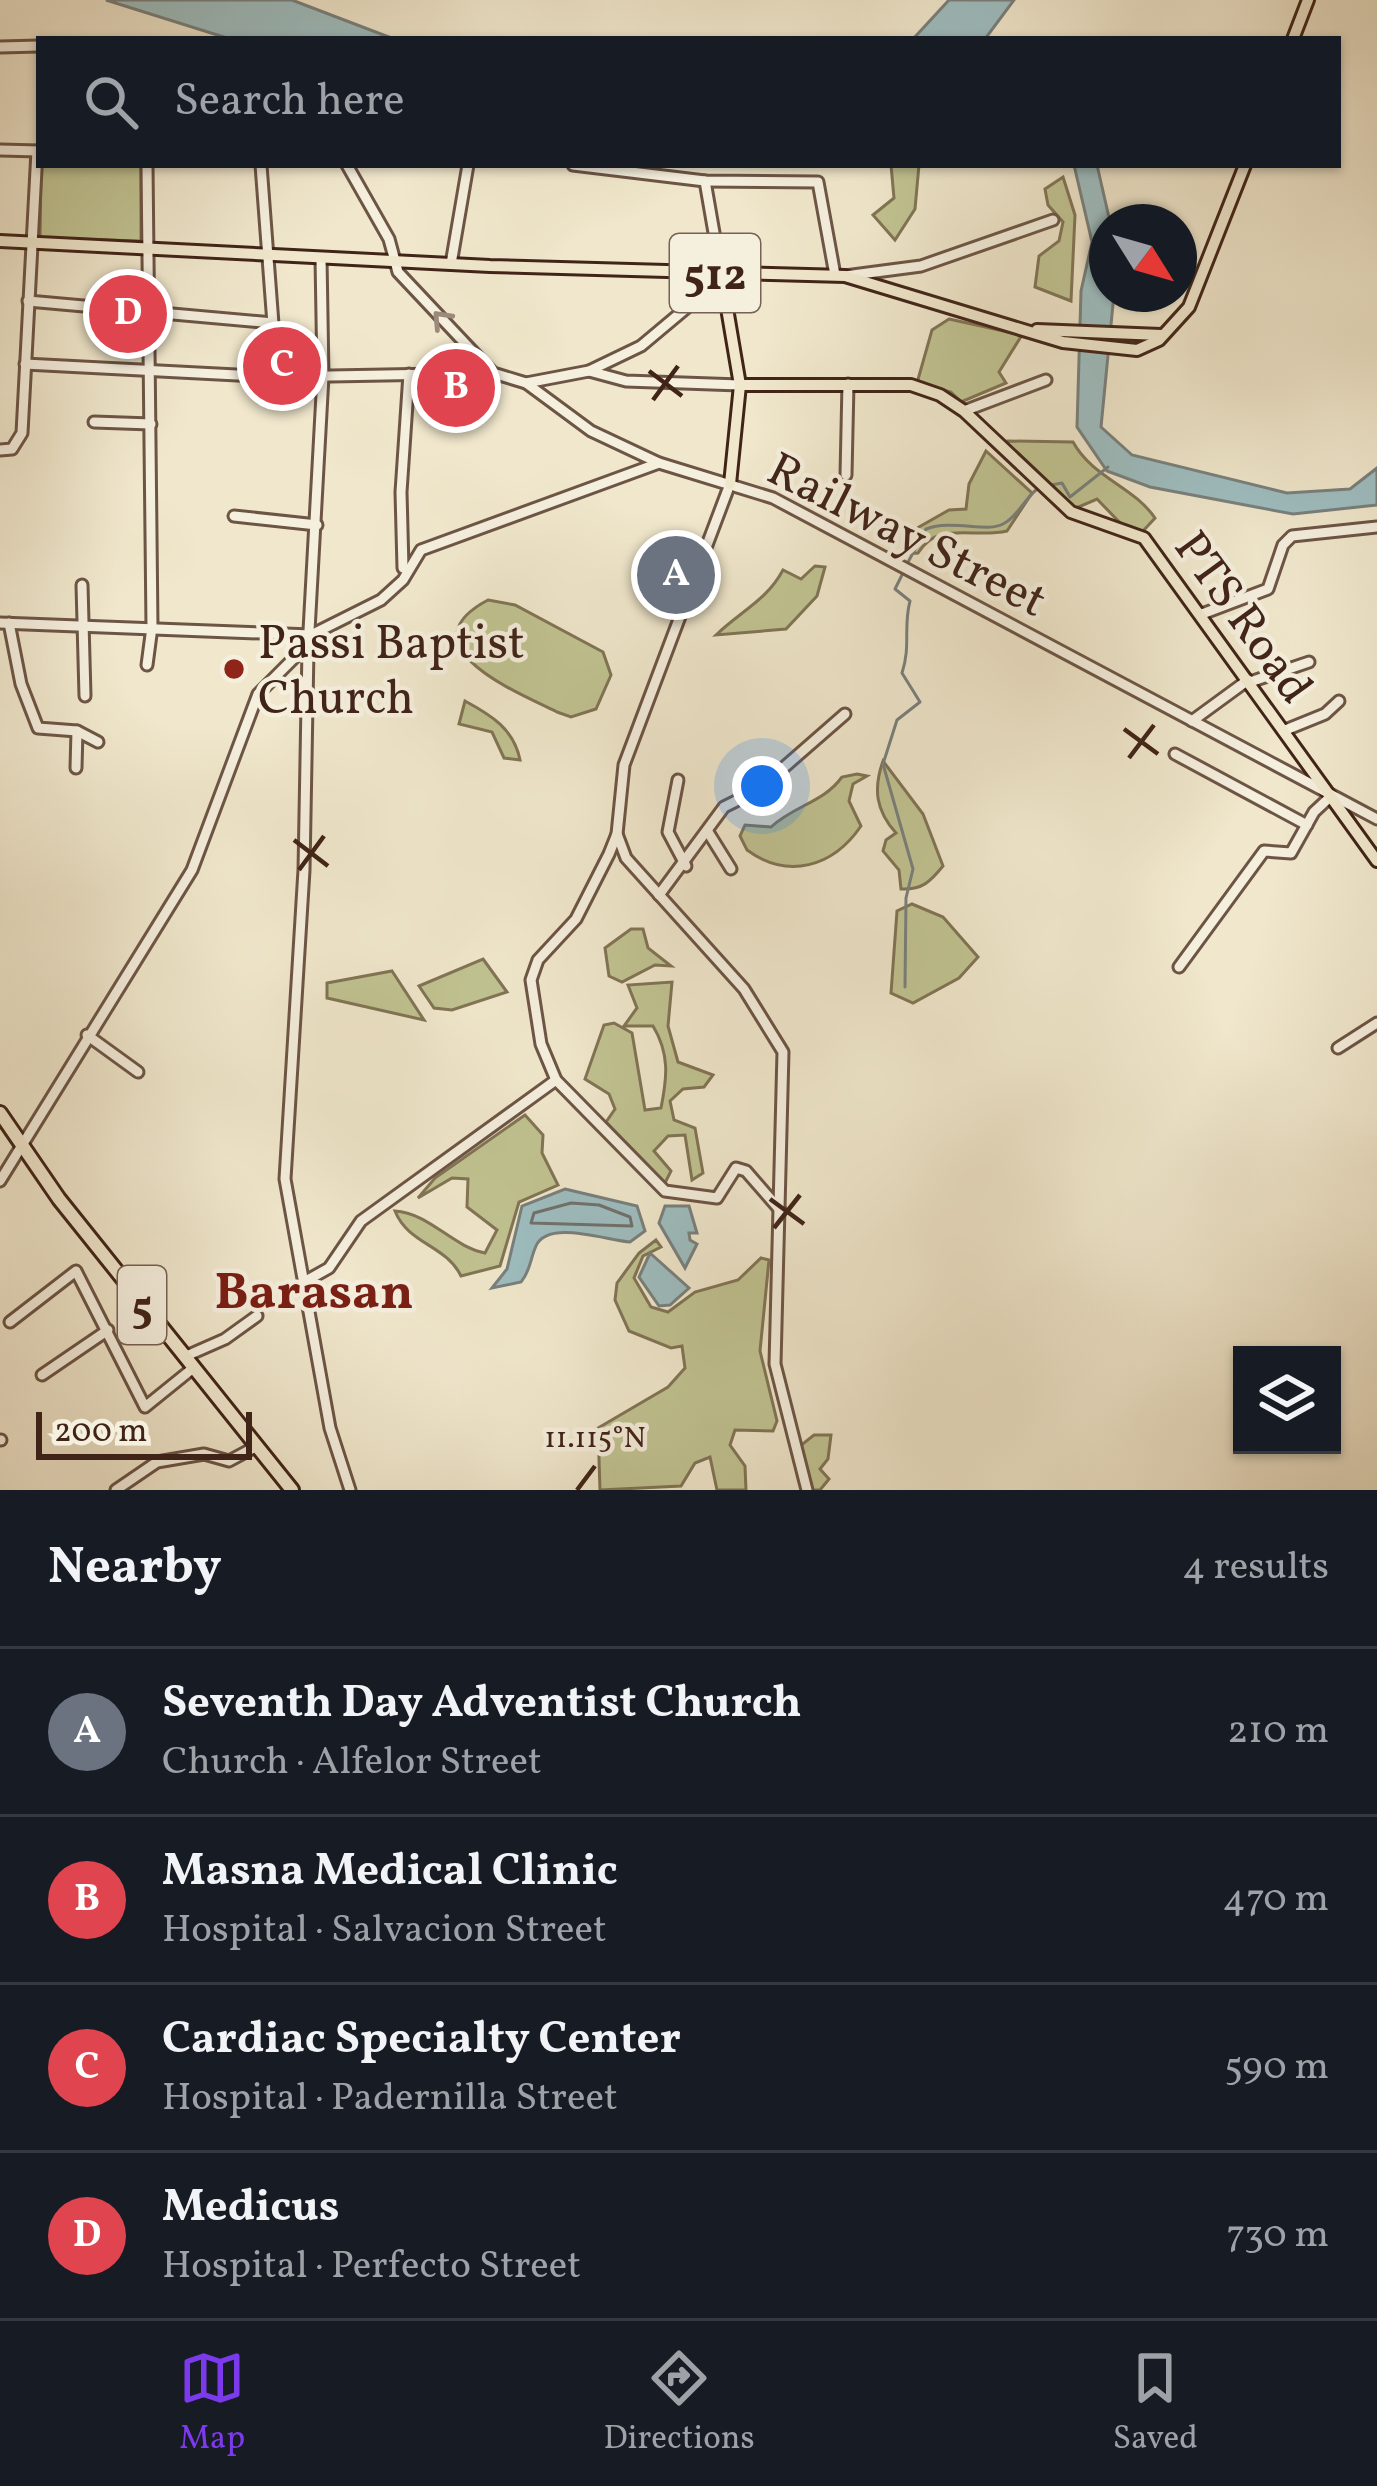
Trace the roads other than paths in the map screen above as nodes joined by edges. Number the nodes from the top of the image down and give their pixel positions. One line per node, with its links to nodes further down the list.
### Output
1 (1306, 1): 2 (main road)
2 (1294, 36)
3 (36, 46): 4 (street)
4 (0, 47)
5 (0, 150): 6 (street)
6 (36, 151)
7 (37, 168): 17 (street)
8 (147, 168): 18 (street)
9 (261, 168): 19 (street)
10 (349, 168): 21 (street, Railway Street)
11 (467, 168): 22 (street)
12 (598, 168): 14 (street)
13 (1244, 168): 28 (main road, 512)
14 (705, 181): 23 (street); 24 (street)
15 (1053, 220): 23 (street)
16 (0, 241): 17 (main road, 512)
17 (33, 243): 18 (main road, 512); 25 (street)
18 (147, 249): 19 (main road, 512); 26 (street)
19 (268, 255): 20 (main road, 512); 27 (street)
20 (321, 258): 21 (main road, 512); 35 (street)
21 (395, 261): 22 (main road, 512); 33 (street, Railway Street, one-way to 21)
22 (451, 264): 24 (main road, 512)
23 (840, 275): 24 (main road, 512); 29 (main road, 512)
24 (721, 276): 32 (street); 39 (main road)
25 (28, 301): 26 (street); 30 (street)
26 (149, 313): 27 (street); 31 (street)
27 (273, 323): 36 (street)
28 (1167, 333): 29 (main road, 512); 29 (main road, 512)
29 (1075, 338)
30 (25, 364): 31 (street); 44 (street)
31 (149, 369): 36 (street); 43 (street)
32 (589, 371): 38 (street); 39 (street)
33 (493, 373): 34 (street); 38 (street, Railway Street)
34 (410, 374): 35 (street); 51 (street)
35 (323, 376): 36 (street); 49 (street)
36 (278, 377)
37 (1046, 380): 41 (street)
38 (526, 383): 45 (street, Railway Street)
39 (740, 385): 40 (main road); 47 (main road)
40 (848, 385): 41 (main road); 46 (street)
41 (964, 411): 53 (main road, PTS Road)
42 (94, 422): 43 (street)
43 (151, 424): 56 (street)
44 (0, 450)
45 (658, 464): 47 (street, Railway Street); 51 (street)
46 (846, 475)
47 (730, 484): 64 (street, Railway Street); 75 (street)
48 (234, 516): 49 (street)
49 (316, 525): 57 (street)
50 (1377, 527): 53 (street)
51 (403, 580): 57 (street)
52 (82, 585): 55 (street)
53 (1202, 614): 60 (main road, PTS Road)
54 (4, 623): 55 (street); 65 (street)
55 (82, 626): 56 (street); 61 (street)
56 (152, 627): 57 (street); 59 (street)
57 (309, 639): 82 (street); 90 (street)
58 (1309, 662): 60 (street)
59 (147, 665)
60 (1249, 681): 64 (street); 66 (main road, PTS Road)
61 (85, 696)
62 (1339, 701): 66 (street)
63 (845, 714): 74 (street)
64 (1192, 721): 71 (street, Railway Street)
65 (77, 731): 67 (street); 69 (street)
66 (1283, 731): 71 (main road, PTS Road)
67 (98, 742)
68 (1175, 754): 73 (street)
69 (76, 768)
70 (678, 780): 77 (street)
71 (1326, 794): 72 (street, Railway Street); 73 (street); 76 (main road, PTS Road)
72 (1377, 819)
73 (1307, 825): 80 (street)
74 (708, 832): 77 (street); 78 (street)
75 (617, 834): 79 (street); 85 (street)
76 (1377, 861)
77 (686, 866): 79 (street)
78 (731, 869)
79 (659, 895): 89 (street)
80 (1179, 967)
81 (1377, 1023): 83 (street)
82 (87, 1035): 84 (street); 87 (street)
83 (1338, 1048)
84 (138, 1072)
85 (556, 1080): 89 (street); 90 (street)
86 (0, 1113): 87 (highway, 5)
87 (22, 1146): 88 (street); 94 (highway, 5)
88 (0, 1181)
89 (780, 1210): 100 (street)
90 (304, 1282): 99 (street)
91 (257, 1316): 94 (street)
92 (10, 1322): 93 (street)
93 (108, 1330): 94 (street); 95 (street)
94 (188, 1363): 96 (highway, 5)
95 (43, 1375)
96 (256, 1446): 97 (street); 98 (highway, 5)
97 (116, 1490)
98 (292, 1490)
99 (350, 1490)
100 (807, 1490)

